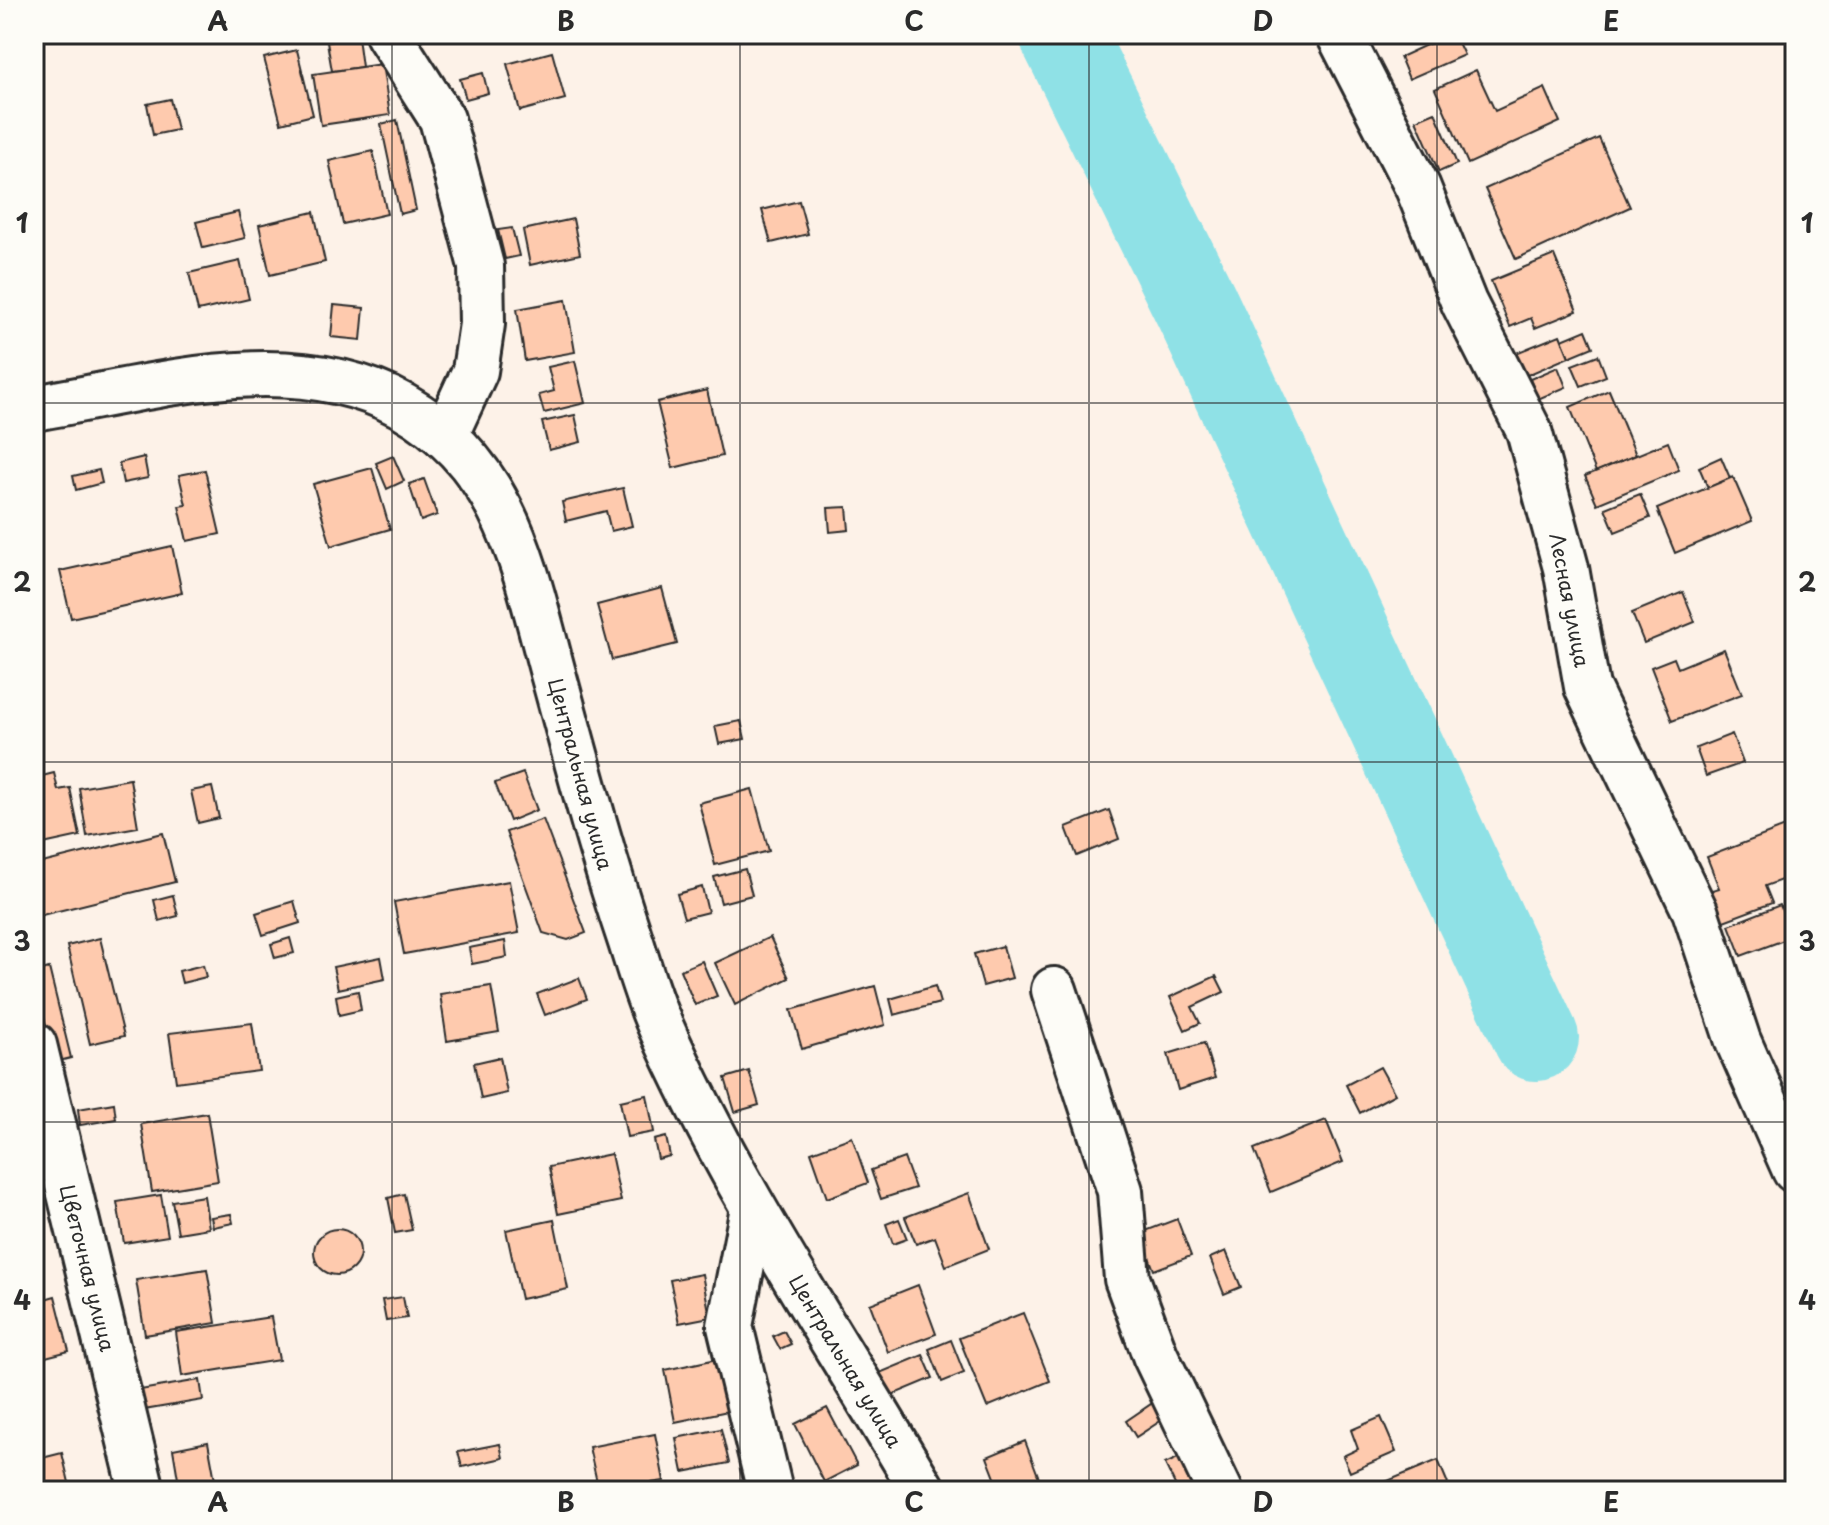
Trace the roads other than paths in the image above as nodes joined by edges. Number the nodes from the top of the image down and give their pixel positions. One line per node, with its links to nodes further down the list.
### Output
1 (388, 34): 4 (street)
2 (1339, 34): 7 (street, Лесная улица)
3 (34, 408): 4 (street, Центральная улица)
4 (445, 436): 8 (street, Центральная улица)
5 (1054, 990): 12 (street)
6 (34, 1045): 9 (street, Цветочная улица)
7 (1795, 1170)
8 (753, 1208): 10 (street); 11 (street, Центральная улица)
9 (142, 1491)
10 (770, 1491)
11 (923, 1491)
12 (1220, 1491)

